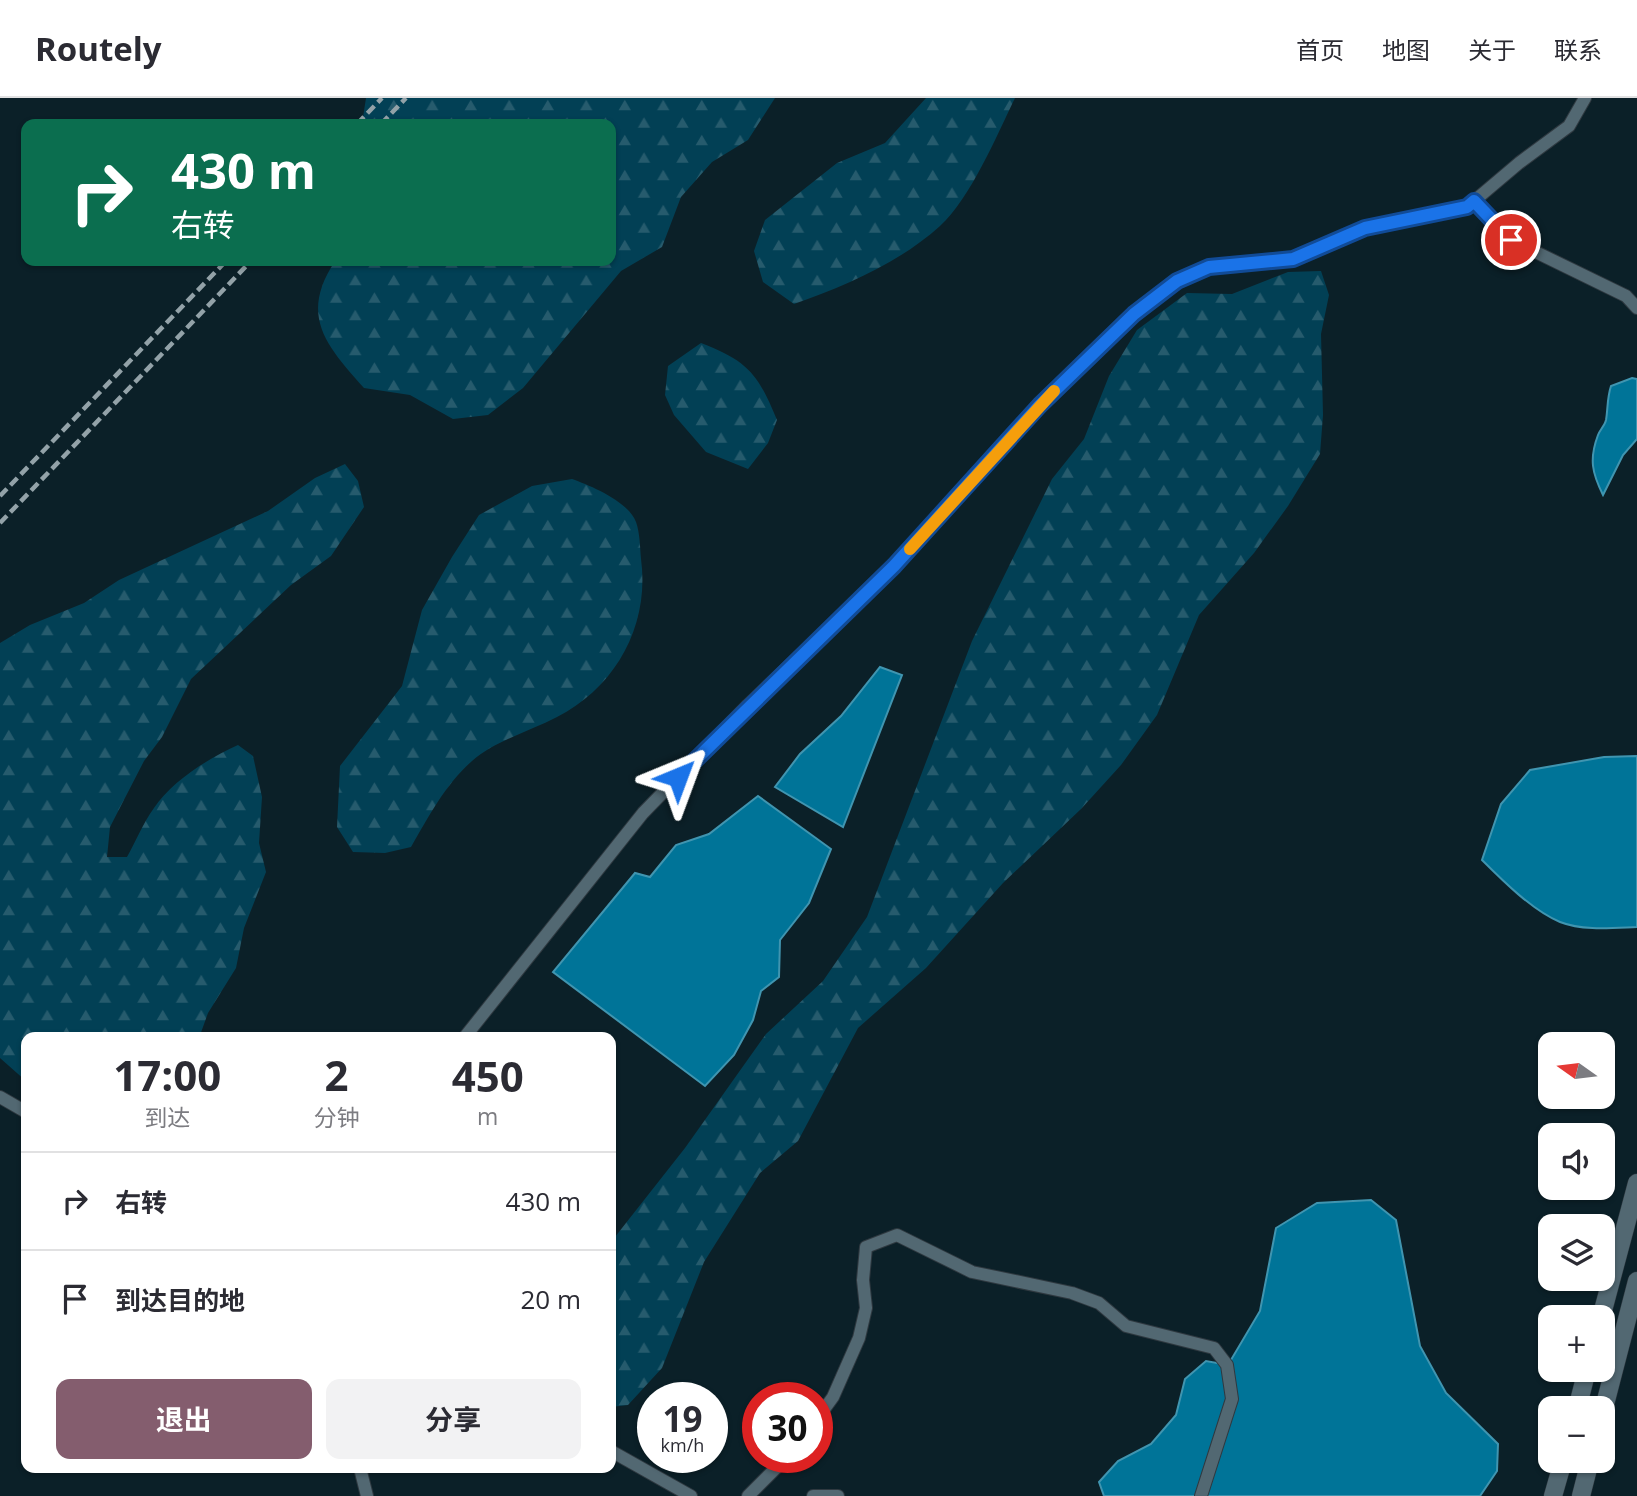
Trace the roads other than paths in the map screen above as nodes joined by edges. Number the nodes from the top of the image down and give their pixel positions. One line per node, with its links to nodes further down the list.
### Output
1 (1585, 98): 2 (street)
2 (1474, 201): 3 (street); 4 (street)
3 (1637, 307)
4 (469, 1032)
5 (0, 1097): 6 (street)
6 (21, 1109)
7 (1637, 1183): 9 (main road)
8 (1637, 1282): 10 (main road)
9 (1604, 1305)
10 (1607, 1396)
11 (833, 1397): 22 (street)
12 (616, 1454): 18 (street)
13 (361, 1473): 17 (street)
14 (771, 1473): 19 (street)
15 (1560, 1473): 23 (main road)
16 (1587, 1473): 24 (main road)
17 (367, 1496)
18 (691, 1496)
19 (748, 1496)
20 (813, 1496): 21 (street)
21 (838, 1496)
22 (1201, 1496)
23 (1553, 1496)
24 (1581, 1496)

